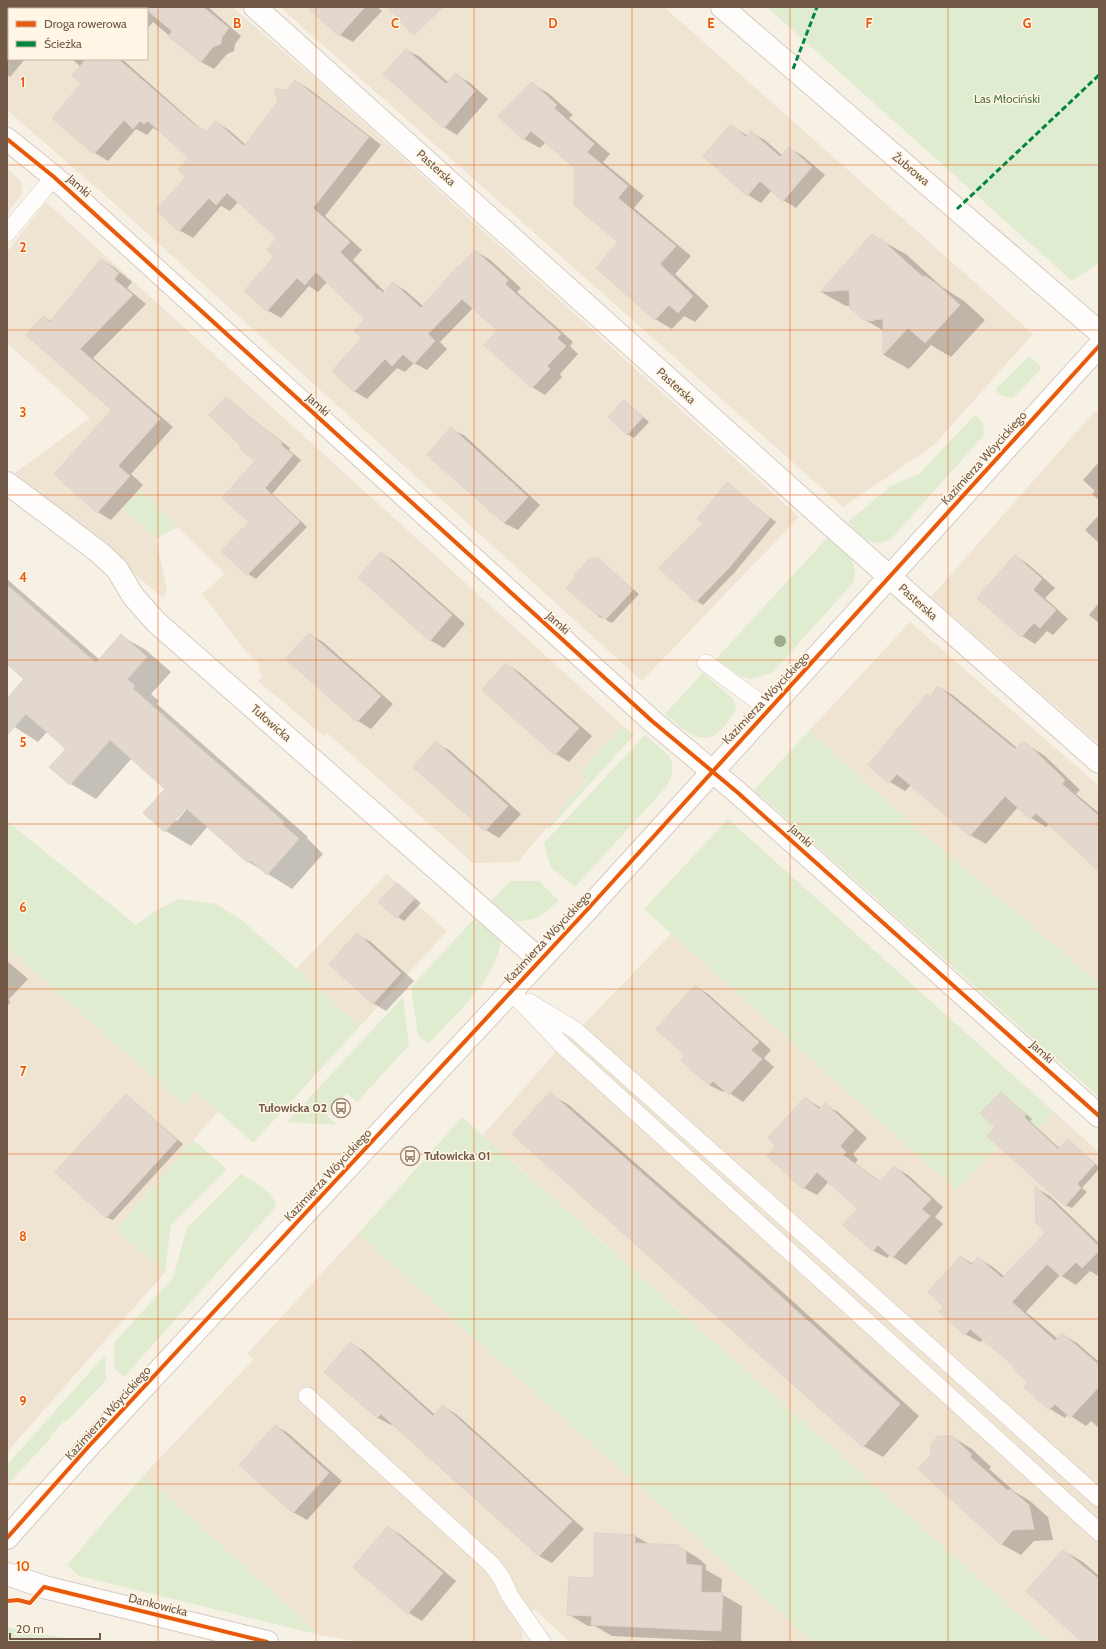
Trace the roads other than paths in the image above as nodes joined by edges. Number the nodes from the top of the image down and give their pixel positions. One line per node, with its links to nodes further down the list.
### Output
1 (255, 7): 9 (street, Pasterska)
2 (722, 7): 6 (street, Żubrowa)
3 (7, 139): 4 (street, Jamki)
4 (54, 177): 5 (lane); 13 (street, Jamki)
5 (7, 233)
6 (1099, 332)
7 (1099, 346): 9 (street, Kazimierza Wóycickiego)
8 (7, 483): 14 (street, Tułowicka)
9 (890, 577): 11 (street, Kazimierza Wóycickiego); 12 (street, Pasterska)
10 (706, 663): 11 (lane)
11 (770, 710): 13 (street, Kazimierza Wóycickiego)
12 (1099, 762)
13 (713, 771): 14 (street, Kazimierza Wóycickiego); 16 (street, Jamki)
14 (540, 960): 15 (street, Kazimierza Wóycickiego)
15 (512, 992): 18 (lane); 19 (lane); 20 (street, Kazimierza Wóycickiego)
16 (1099, 1116)
17 (307, 1396): 23 (lane)
18 (1099, 1498)
19 (1099, 1532)
20 (7, 1538)
21 (7, 1574): 22 (street, Dankowicka)
22 (267, 1642)
23 (542, 1642)

